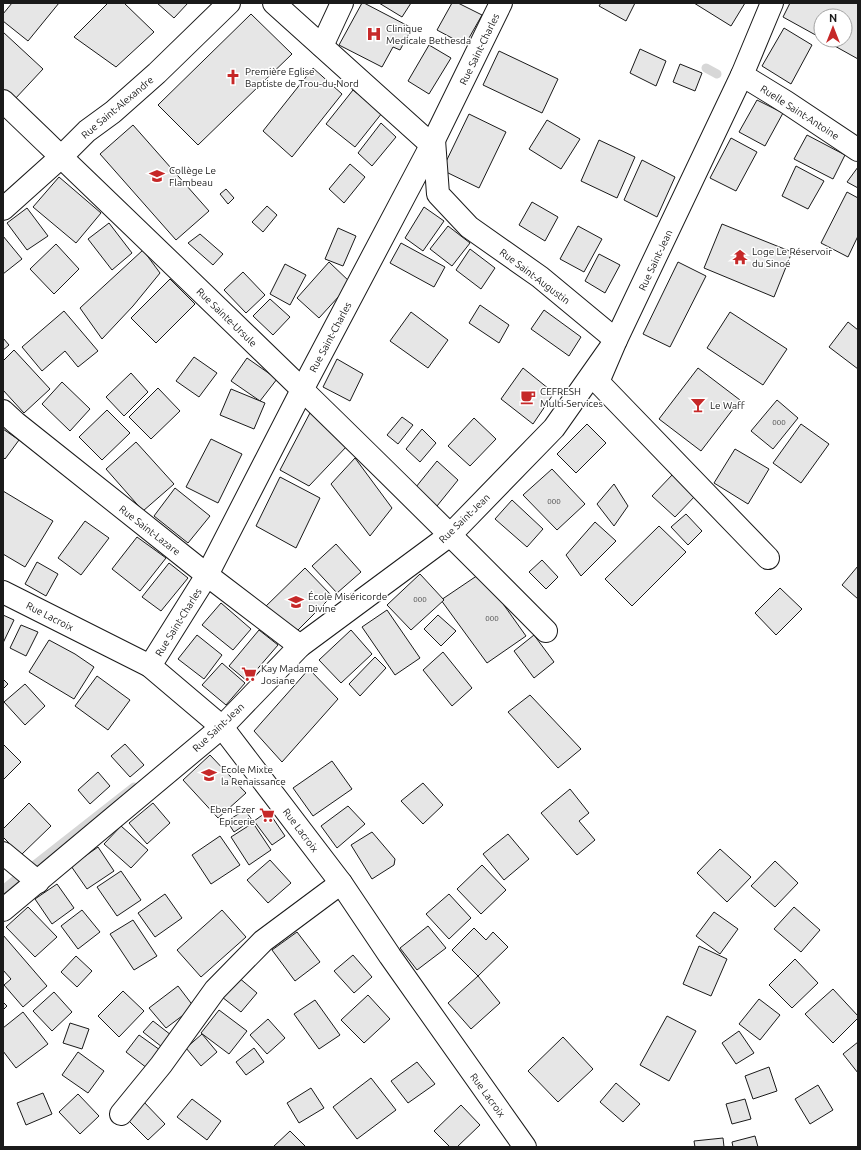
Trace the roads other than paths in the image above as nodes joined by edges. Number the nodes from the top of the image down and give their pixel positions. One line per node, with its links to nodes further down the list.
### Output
1 (229, 3): 11 (street, Rue Saint-Alexandre)
2 (274, 3): 6 (street)
3 (342, 3): 6 (street)
4 (501, 3): 9 (street, Rue Saint-Charles)
5 (772, 3): 7 (street, Rue Saint-Jean)
6 (322, 46): 9 (street)
7 (742, 75): 10 (street, Ruelle Saint-Antoine); 13 (street, Rue Saint-Jean)
8 (3, 101): 11 (street, Rue Sainte-Ursule)
9 (434, 140): 13 (street, Rue Saint-Augustin); 14 (street, Rue Saint-Charles)
10 (858, 150)
11 (61, 157): 12 (street, Rue Saint-Alexandre); 14 (street, Rue Sainte-Ursule)
12 (3, 209)
13 (616, 340): 16 (street, Rue Saint-Jean); 17 (street)
14 (302, 390): 16 (street, Rue Sainte-Ursule); 18 (street, Rue Saint-Charles)
15 (3, 411): 18 (street, Rue Saint-Lazare)
16 (450, 535): 20 (street, Rue Sainte-Ursule); 21 (street, Rue Saint-Jean)
17 (768, 558)
18 (207, 575): 21 (street, Rue Saint-Lazare); 22 (street, Rue Saint-Charles)
19 (3, 592): 22 (street, Rue Lacroix)
20 (546, 631)
21 (300, 646): 23 (street, Rue Saint-Jean)
22 (150, 666): 23 (street, Rue Lacroix)
23 (222, 727): 25 (street, Rue Saint-Jean); 26 (street, Rue Lacroix)
24 (3, 853): 25 (street)
25 (38, 882): 27 (street, Rue Saint-Jean)
26 (341, 883): 28 (street); 29 (street, Rue Lacroix)
27 (3, 910)
28 (121, 1114)
29 (526, 1147)

